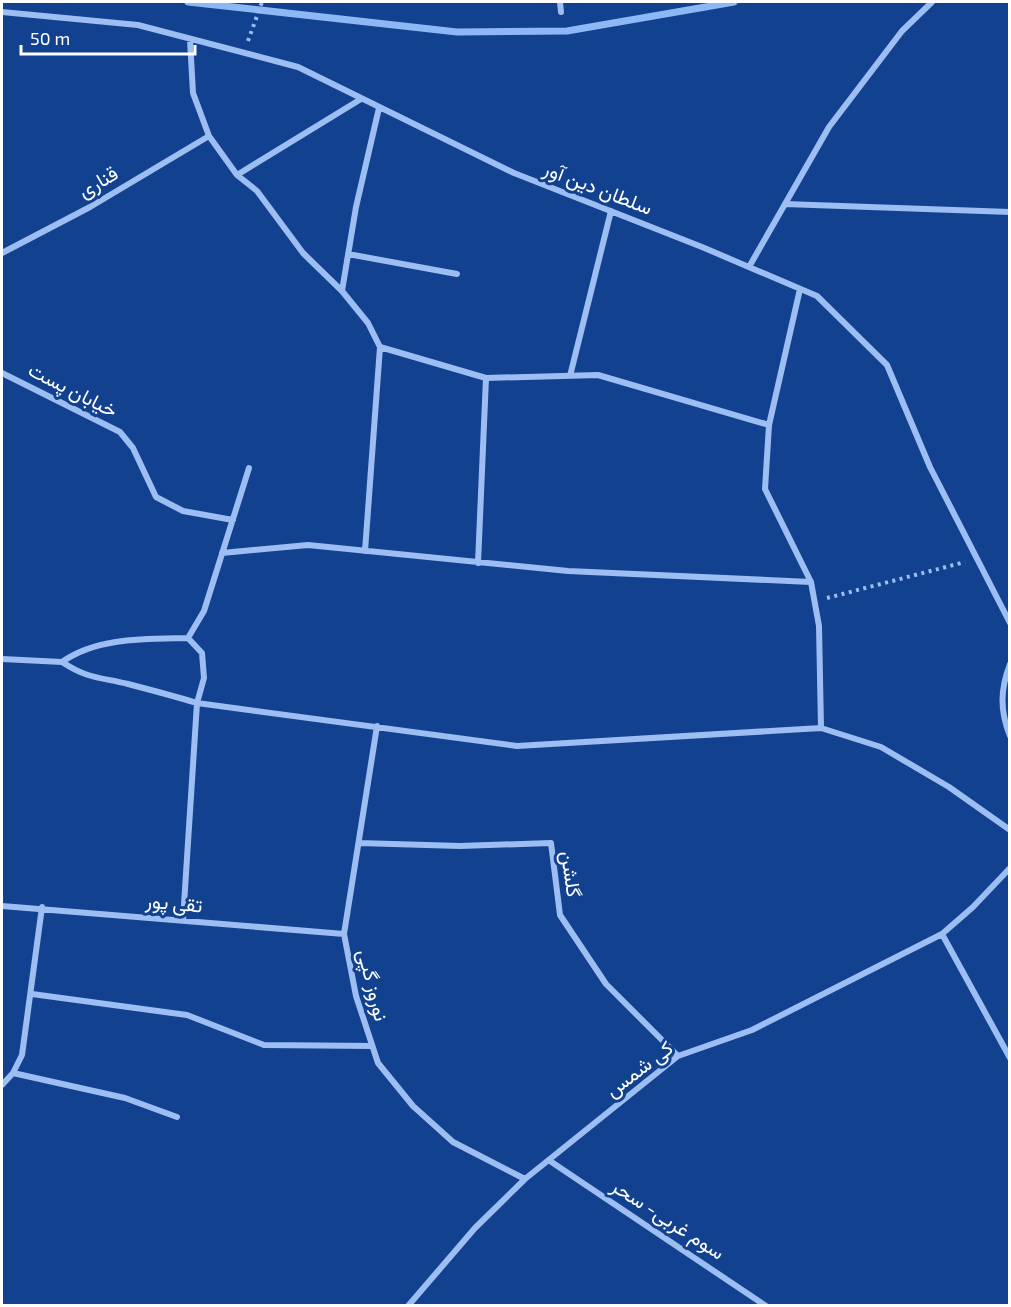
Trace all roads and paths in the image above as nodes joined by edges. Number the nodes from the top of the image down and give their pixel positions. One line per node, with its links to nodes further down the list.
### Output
1 (262, 2): 7 (path)
2 (560, 2): 5 (street)
3 (932, 2): 12 (street)
4 (2, 12): 6 (street, سلطان دین آور)
5 (561, 12)
6 (190, 40): 7 (street, سلطان دین آور); 10 (street)
7 (243, 53): 8 (street, سلطان دین آور)
8 (361, 99): 9 (street, سلطان دین آور); 11 (street)
9 (379, 108): 13 (street, سلطان دین آور); 16 (street)
10 (209, 136): 11 (street); 15 (street, قناری)
11 (237, 175): 20 (street)
12 (785, 204): 14 (street); 17 (street)
13 (611, 211): 17 (street, سلطان دین آور); 23 (street)
14 (1010, 212)
15 (2, 253)
16 (348, 254): 18 (street); 20 (street)
17 (750, 267): 19 (street, سلطان دین آور)
18 (457, 274)
19 (800, 289): 25 (street); 30 (street, سلطان دین آور)
20 (342, 291): 21 (street)
21 (380, 347): 24 (street); 28 (street)
22 (2, 372): 27 (street, خیابان پست)
23 (570, 376): 24 (street); 25 (street)
24 (486, 378): 31 (street)
25 (770, 425): 32 (street)
26 (249, 468): 27 (street)
27 (232, 520): 29 (street)
28 (365, 551): 29 (street); 31 (street)
29 (222, 553): 35 (street)
30 (977, 558): 33 (path); 34 (street, سلطان دین آور)
31 (478, 563): 32 (street)
32 (811, 582): 33 (street)
33 (815, 601): 41 (street)
34 (1010, 623)
35 (188, 638): 37 (street); 39 (street)
36 (2, 659): 37 (street)
37 (62, 662): 39 (street)
38 (1010, 664): 42 (street)
39 (197, 703): 40 (street); 48 (street)
40 (377, 726): 41 (street); 44 (street, نوروز گپی)
41 (821, 728): 43 (street)
42 (1010, 736)
43 (1010, 830)
44 (359, 843): 49 (street, نوروز گپی); 53 (street, گلشن)
45 (1010, 868): 50 (street, کی شمس)
46 (2, 906): 47 (street, تقی پور)
47 (42, 908): 48 (street, تقی پور); 51 (street)
48 (183, 920): 49 (street, تقی پور)
49 (344, 934): 52 (street, نوروز گپی)
50 (942, 934): 53 (street, کی شمس); 54 (street)
51 (32, 994): 52 (street); 55 (street)
52 (372, 1046): 59 (street, نوروز گپی)
53 (678, 1056): 58 (street, کی شمس)
54 (1010, 1058)
55 (13, 1073): 56 (street); 57 (street)
56 (2, 1085)
57 (177, 1117)
58 (550, 1161): 59 (street, کی شمس); 61 (street, سوم غربی- سحر)
59 (525, 1179): 60 (street, کی شمس)
60 (408, 1305)
61 (766, 1305)

